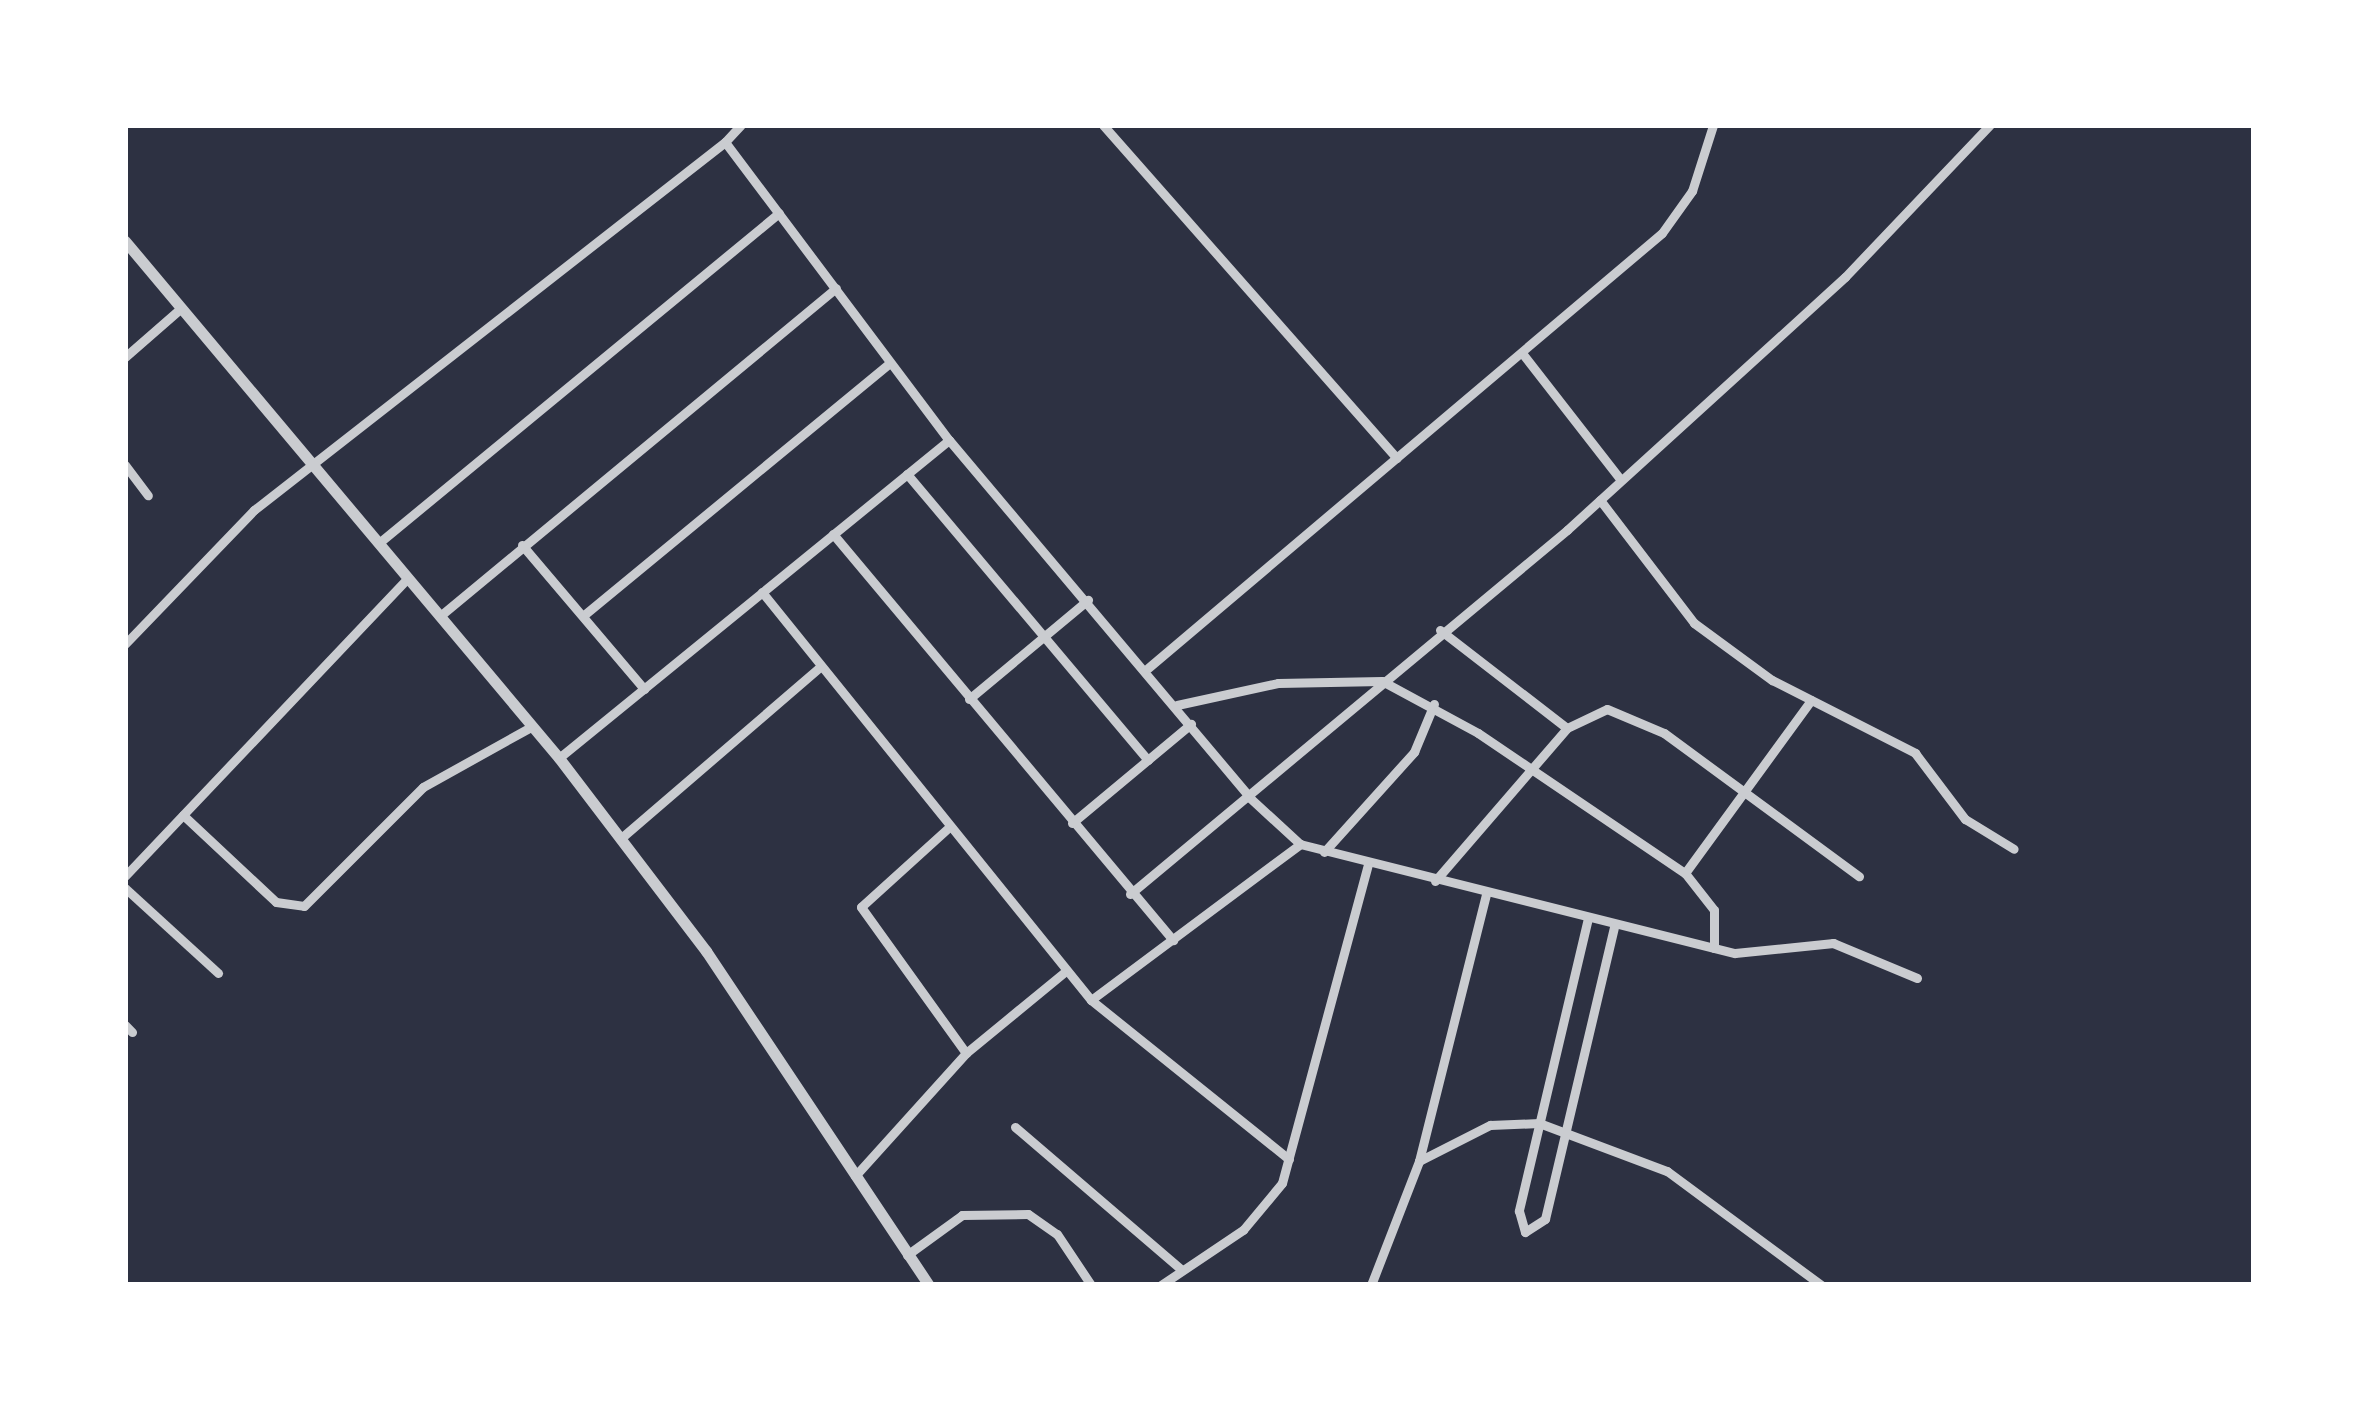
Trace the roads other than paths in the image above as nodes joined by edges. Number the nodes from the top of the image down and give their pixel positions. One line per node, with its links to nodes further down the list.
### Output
1 (741, 125): 5 (street)
2 (1103, 125): 14 (street)
3 (1713, 125): 10 (street)
4 (1990, 125): 18 (street)
5 (725, 142): 6 (street); 16 (street)
6 (778, 213): 8 (street); 22 (street)
7 (125, 241): 9 (street)
8 (836, 288): 12 (street); 23 (street)
9 (180, 309): 11 (street); 16 (street)
10 (1522, 354): 14 (street); 18 (street)
11 (125, 357)
12 (889, 364): 13 (street); 27 (street)
13 (949, 440): 17 (street); 26 (street)
14 (1398, 458): 33 (street)
15 (125, 464): 19 (street)
16 (316, 467): 22 (street); 31 (street)
17 (907, 474): 21 (street); 30 (street)
18 (1622, 480): 20 (street)
19 (148, 495)
20 (1600, 500): 29 (street); 37 (street)
21 (833, 534): 25 (street); 36 (street)
22 (380, 542): 24 (street)
23 (522, 545): 27 (street); 28 (street)
24 (408, 578): 28 (street); 48 (street)
25 (762, 592): 32 (street); 35 (street)
26 (1088, 600): 30 (street); 33 (street)
27 (584, 615): 35 (street)
28 (440, 616): 41 (street)
29 (1440, 630): 34 (street); 42 (street)
30 (1043, 636): 36 (street); 44 (street)
31 (125, 644)
32 (821, 666): 50 (street); 51 (street)
33 (1148, 668): 39 (street)
34 (1382, 681): 38 (street); 39 (street); 47 (street)
35 (644, 690): 43 (street)
36 (969, 699): 49 (street)
37 (1811, 700): 46 (street); 53 (street)
38 (1434, 704): 45 (street); 54 (street)
39 (1177, 705): 40 (street)
40 (1191, 724): 44 (street); 47 (street)
41 (531, 727): 43 (street); 48 (street)
42 (1567, 728): 45 (street); 46 (street)
43 (559, 758): 51 (street)
44 (1148, 760): 49 (street)
45 (1530, 769): 56 (street); 59 (street)
46 (1742, 790): 56 (street); 58 (street)
47 (1250, 798): 52 (street); 61 (street)
48 (183, 816): 57 (street)
49 (1072, 823): 61 (street)
50 (946, 829): 67 (street); 71 (street)
51 (620, 839): 77 (street)
52 (1300, 844): 54 (street); 65 (street)
53 (2014, 848)
54 (1324, 852): 55 (street)
55 (1368, 864): 59 (street); 75 (street)
56 (1684, 872): 66 (street)
57 (125, 876)
58 (1859, 876)
59 (1435, 881): 62 (street)
60 (125, 888): 68 (street)
61 (1130, 894): 65 (street)
62 (1486, 894): 63 (street); 76 (street)
63 (1588, 918): 64 (street); 72 (street)
64 (1616, 924): 66 (street); 74 (street)
65 (1173, 940): 70 (street)
66 (1714, 948): 69 (street)
67 (1066, 971): 70 (street); 71 (street)
68 (218, 973)
69 (1917, 978)
70 (1092, 1000): 75 (street)
71 (966, 1053): 77 (street)
72 (1539, 1123): 74 (street); 74 (street); 76 (street)
73 (1015, 1127): 79 (street)
74 (1565, 1136): 84 (street)
75 (1289, 1159): 79 (street)
76 (1419, 1161): 83 (street)
77 (855, 1176): 78 (street)
78 (906, 1256): 80 (street); 81 (street)
79 (1182, 1270): 82 (street)
80 (929, 1285)
81 (1091, 1285)
82 (1161, 1285)
83 (1371, 1285)
84 (1822, 1285)

